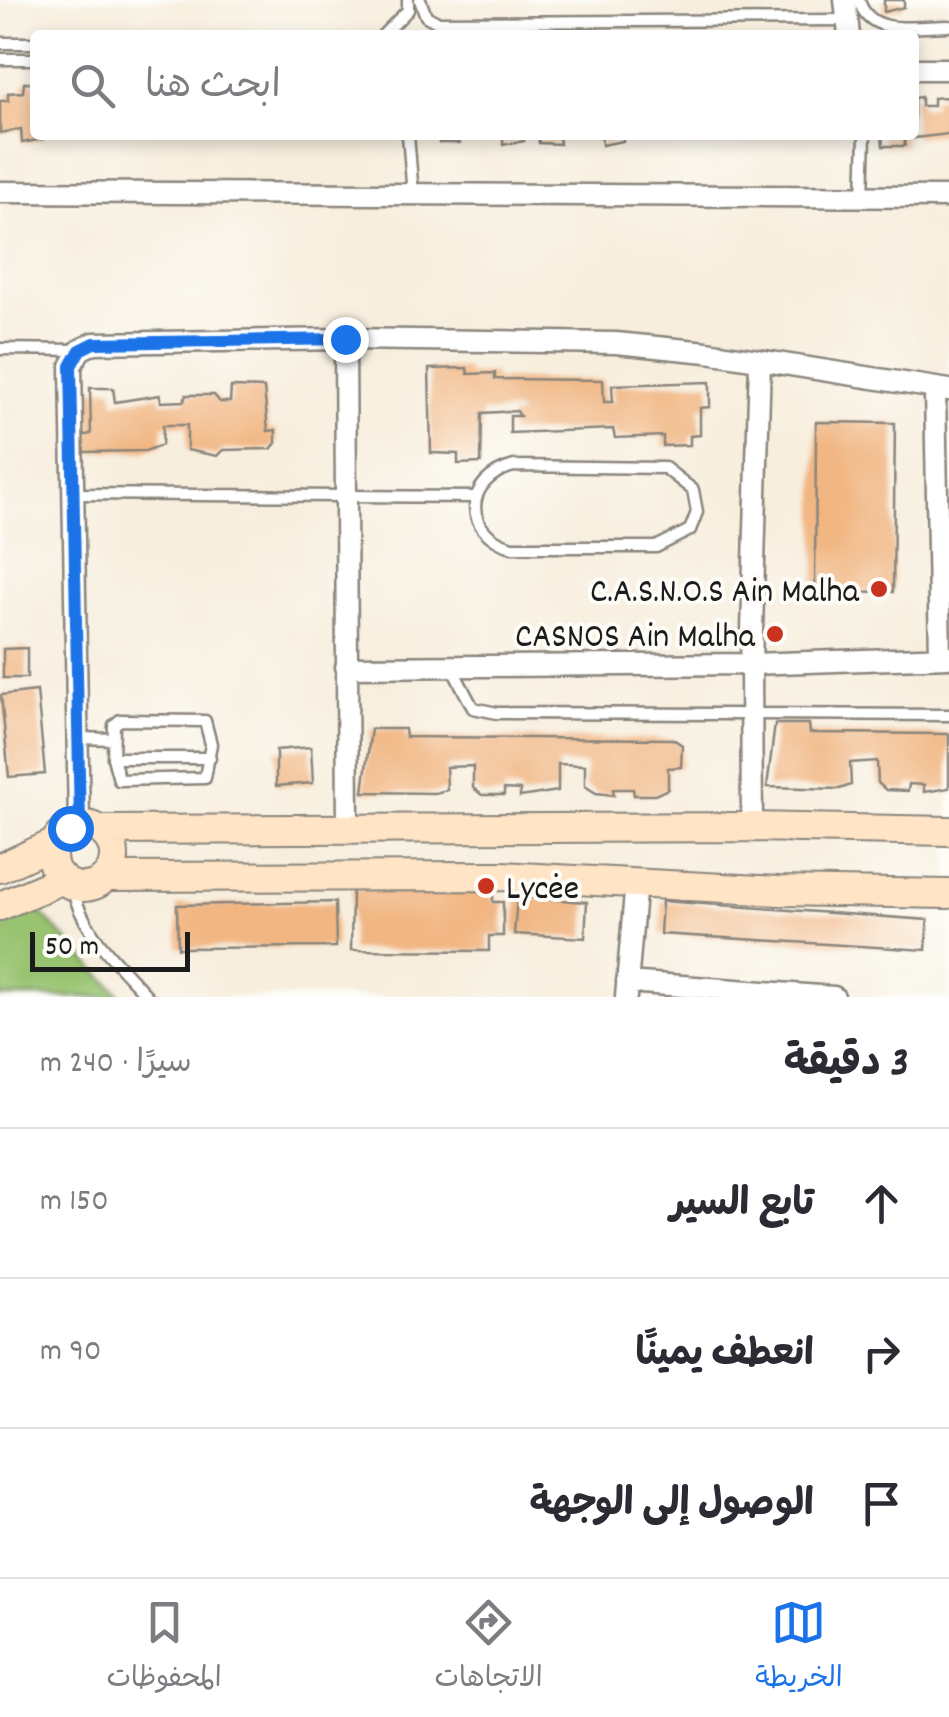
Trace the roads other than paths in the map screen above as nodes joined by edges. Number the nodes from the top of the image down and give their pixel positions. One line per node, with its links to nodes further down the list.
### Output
1 (408, 0): 6 (lane)
2 (420, 0): 4 (lane)
3 (859, 0): 5 (lane)
4 (847, 18)
5 (949, 26)
6 (388, 30)
7 (0, 43): 8 (lane)
8 (30, 43)
9 (0, 59): 10 (lane)
10 (30, 59)
11 (919, 69): 12 (street)
12 (949, 69)
13 (408, 140): 16 (lane)
14 (865, 140): 17 (lane)
15 (0, 192): 16 (street)
16 (414, 196): 17 (street)
17 (863, 196): 18 (street)
18 (949, 197)
19 (345, 339): 21 (street); 22 (street); 25 (street)
20 (0, 349): 21 (lane)
21 (80, 350): 24 (street)
22 (760, 361): 23 (street); 28 (street)
23 (942, 390): 27 (street)
24 (74, 494): 25 (lane); 33 (street)
25 (346, 496): 26 (lane); 29 (street)
26 (476, 497): 26 (lane)
27 (944, 657): 28 (street)
28 (751, 664): 30 (street); 31 (street)
29 (346, 667): 30 (street); 39 (street)
30 (452, 668): 31 (lane)
31 (752, 715): 32 (lane); 37 (street)
32 (949, 715)
33 (78, 738): 34 (lane); 38 (street)
34 (112, 739): 35 (lane); 36 (lane)
35 (113, 758): 36 (lane); 36 (lane)
36 (210, 758)
37 (752, 827): 39 (main road); 40 (main road)
38 (90, 828): 39 (main road); 41 (main road); 43 (main road)
39 (348, 828)
40 (949, 832)
41 (55, 843): 42 (main road); 45 (main road)
42 (0, 868)
43 (106, 877): 44 (main road); 45 (main road)
44 (636, 881): 46 (main road); 48 (street)
45 (68, 882): 47 (main road); 49 (lane)
46 (949, 894)
47 (0, 906)
48 (627, 989): 50 (street)
49 (148, 997)
50 (834, 997)

